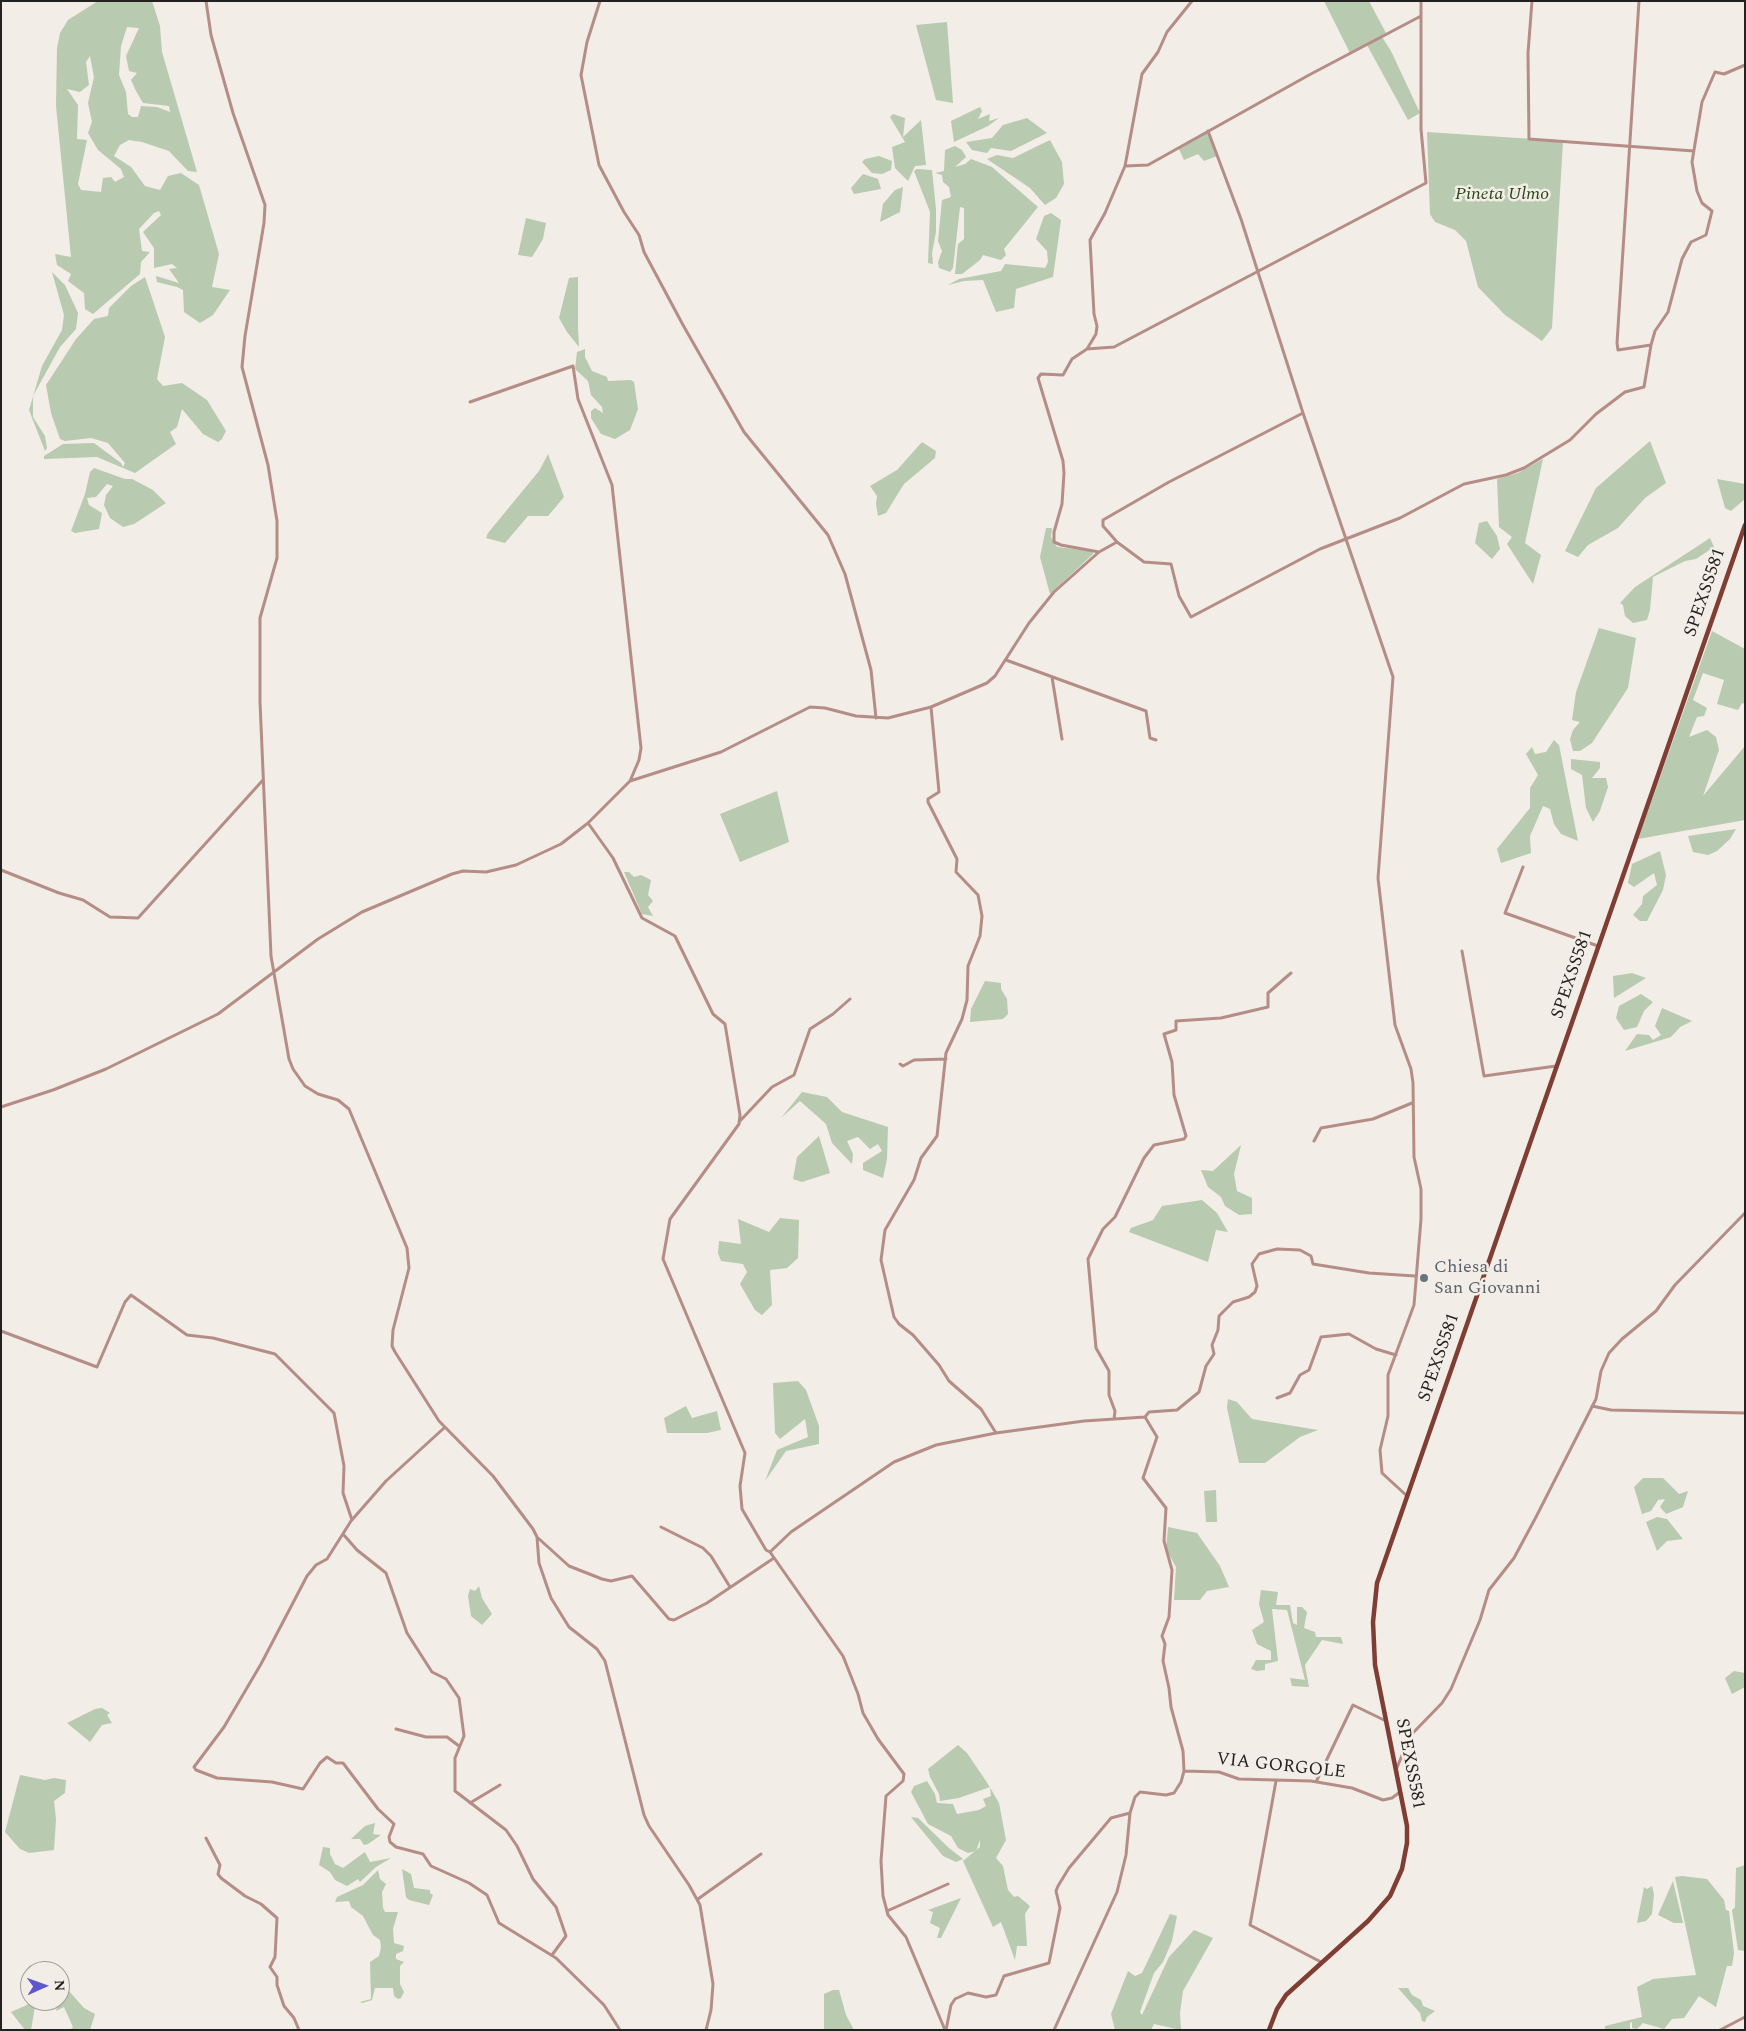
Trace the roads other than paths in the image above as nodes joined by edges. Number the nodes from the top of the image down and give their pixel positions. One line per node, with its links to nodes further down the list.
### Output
1 (206, 1): 28 (street)
2 (600, 1): 25 (street)
3 (1192, 1): 12 (street)
4 (1421, 1): 7 (street)
5 (1532, 1): 10 (street)
6 (1639, 1): 10 (street)
7 (1421, 16): 9 (street); 13 (street)
8 (1745, 66): 11 (street)
9 (1208, 131): 12 (street); 13 (street)
10 (1629, 145): 11 (street); 14 (street)
11 (1694, 151): 14 (street)
12 (1125, 166): 15 (street)
13 (1257, 272): 15 (street); 17 (street)
14 (1651, 345): 19 (street)
15 (1086, 349): 21 (street)
16 (470, 402): 29 (street)
17 (1303, 413): 19 (street); 20 (street)
18 (1745, 525): 33 (main road, SPEXSS581)
19 (1345, 539): 20 (street); 41 (street)
20 (1117, 542): 21 (street)
21 (1099, 552): 22 (street)
22 (1006, 660): 23 (street); 24 (street)
23 (1052, 677): 26 (street); 27 (street)
24 (932, 707): 25 (street); 38 (street)
25 (876, 718): 29 (street)
26 (1062, 739)
27 (1156, 740)
28 (263, 780): 32 (street); 35 (street)
29 (630, 781): 30 (street)
30 (588, 822): 35 (street); 43 (street)
31 (1523, 867): 33 (street)
32 (1, 870)
33 (1598, 946): 40 (main road, SPEXSS581)
34 (1462, 951): 40 (street)
35 (272, 972): 42 (street); 54 (street)
36 (1291, 973): 53 (street)
37 (850, 999): 43 (street)
38 (946, 1059): 39 (street); 55 (street)
39 (900, 1064)
40 (1556, 1066): 56 (main road, SPEXSS581)
41 (1412, 1102): 44 (street); 46 (street)
42 (1, 1107)
43 (739, 1122): 61 (street)
44 (1314, 1141)
45 (1745, 1213): 50 (street)
46 (1415, 1276): 48 (street); 52 (street)
47 (1, 1331): 57 (street)
48 (1396, 1355): 49 (street); 56 (street)
49 (1277, 1398)
50 (1592, 1406): 51 (street); 67 (street)
51 (1745, 1413)
52 (1145, 1417): 53 (street); 68 (street)
53 (1114, 1419): 55 (street)
54 (444, 1428): 57 (street); 60 (street)
55 (996, 1432): 61 (street)
56 (1407, 1496): 64 (main road, SPEXSS581)
57 (352, 1520): 59 (street)
58 (661, 1527): 63 (street)
59 (343, 1534): 66 (street); 80 (street)
60 (537, 1537): 63 (street); 78 (street)
61 (770, 1552): 62 (street)
62 (774, 1558): 63 (street); 79 (street)
63 (730, 1587)
64 (1386, 1721): 67 (main road, SPEXSS581); 70 (street)
65 (396, 1729): 66 (street)
66 (459, 1746): 73 (street)
67 (1396, 1770): 72 (main road, SPEXSS581)
68 (1184, 1771): 69 (street, VIA GORGOLE); 74 (street)
69 (1276, 1781): 70 (street, VIA GORGOLE); 81 (street)
70 (1316, 1782): 72 (street, VIA GORGOLE)
71 (500, 1786): 73 (street)
72 (1400, 1792): 81 (main road, SPEXSS581)
73 (470, 1803): 80 (street)
74 (1130, 1813): 86 (street); 87 (street)
75 (206, 1838): 83 (street)
76 (762, 1854): 78 (street)
77 (948, 1884): 79 (street)
78 (698, 1899): 85 (street)
79 (886, 1911): 86 (street)
80 (552, 1955): 84 (street)
81 (1321, 1962): 88 (main road, SPEXSS581)
82 (1745, 2016): 89 (street)
83 (299, 2030)
84 (620, 2030)
85 (706, 2030)
86 (945, 2030)
87 (1054, 2030)
88 (1269, 2030)
89 (1720, 2030)

